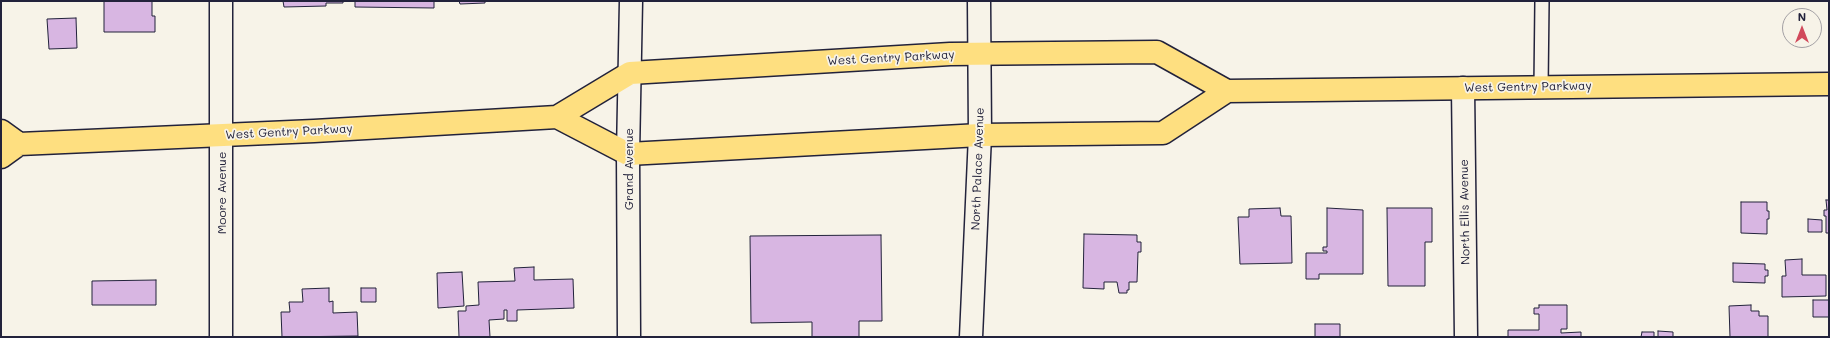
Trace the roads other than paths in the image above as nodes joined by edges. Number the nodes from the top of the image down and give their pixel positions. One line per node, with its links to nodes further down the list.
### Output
1 (221, 1): 14 (street, Moore Avenue)
2 (630, 1): 6 (street, Grand Avenue)
3 (979, 1): 5 (street, North Palace Avenue)
4 (1542, 1): 8 (lane)
5 (980, 53): 6 (main road, West Gentry Parkway); 10 (main road, West Gentry Parkway); 13 (street, North Palace Avenue)
6 (630, 73): 11 (main road, West Gentry Parkway); 16 (street, Grand Avenue)
7 (1829, 84): 8 (main road, West Gentry Parkway)
8 (1541, 87): 9 (main road, West Gentry Parkway)
9 (1463, 88): 10 (main road, West Gentry Parkway); 21 (street, North Ellis Avenue)
10 (1227, 91): 13 (main road)
11 (558, 117): 14 (main road, West Gentry Parkway); 16 (main road)
12 (1, 131): 15 (main road)
13 (980, 135): 16 (main road); 20 (street, North Palace Avenue)
14 (222, 136): 15 (main road, West Gentry Parkway); 18 (street, Moore Avenue)
15 (19, 144): 17 (main road)
16 (628, 154): 19 (street, Grand Avenue)
17 (1, 157)
18 (221, 337)
19 (630, 337)
20 (971, 337)
21 (1466, 337)

